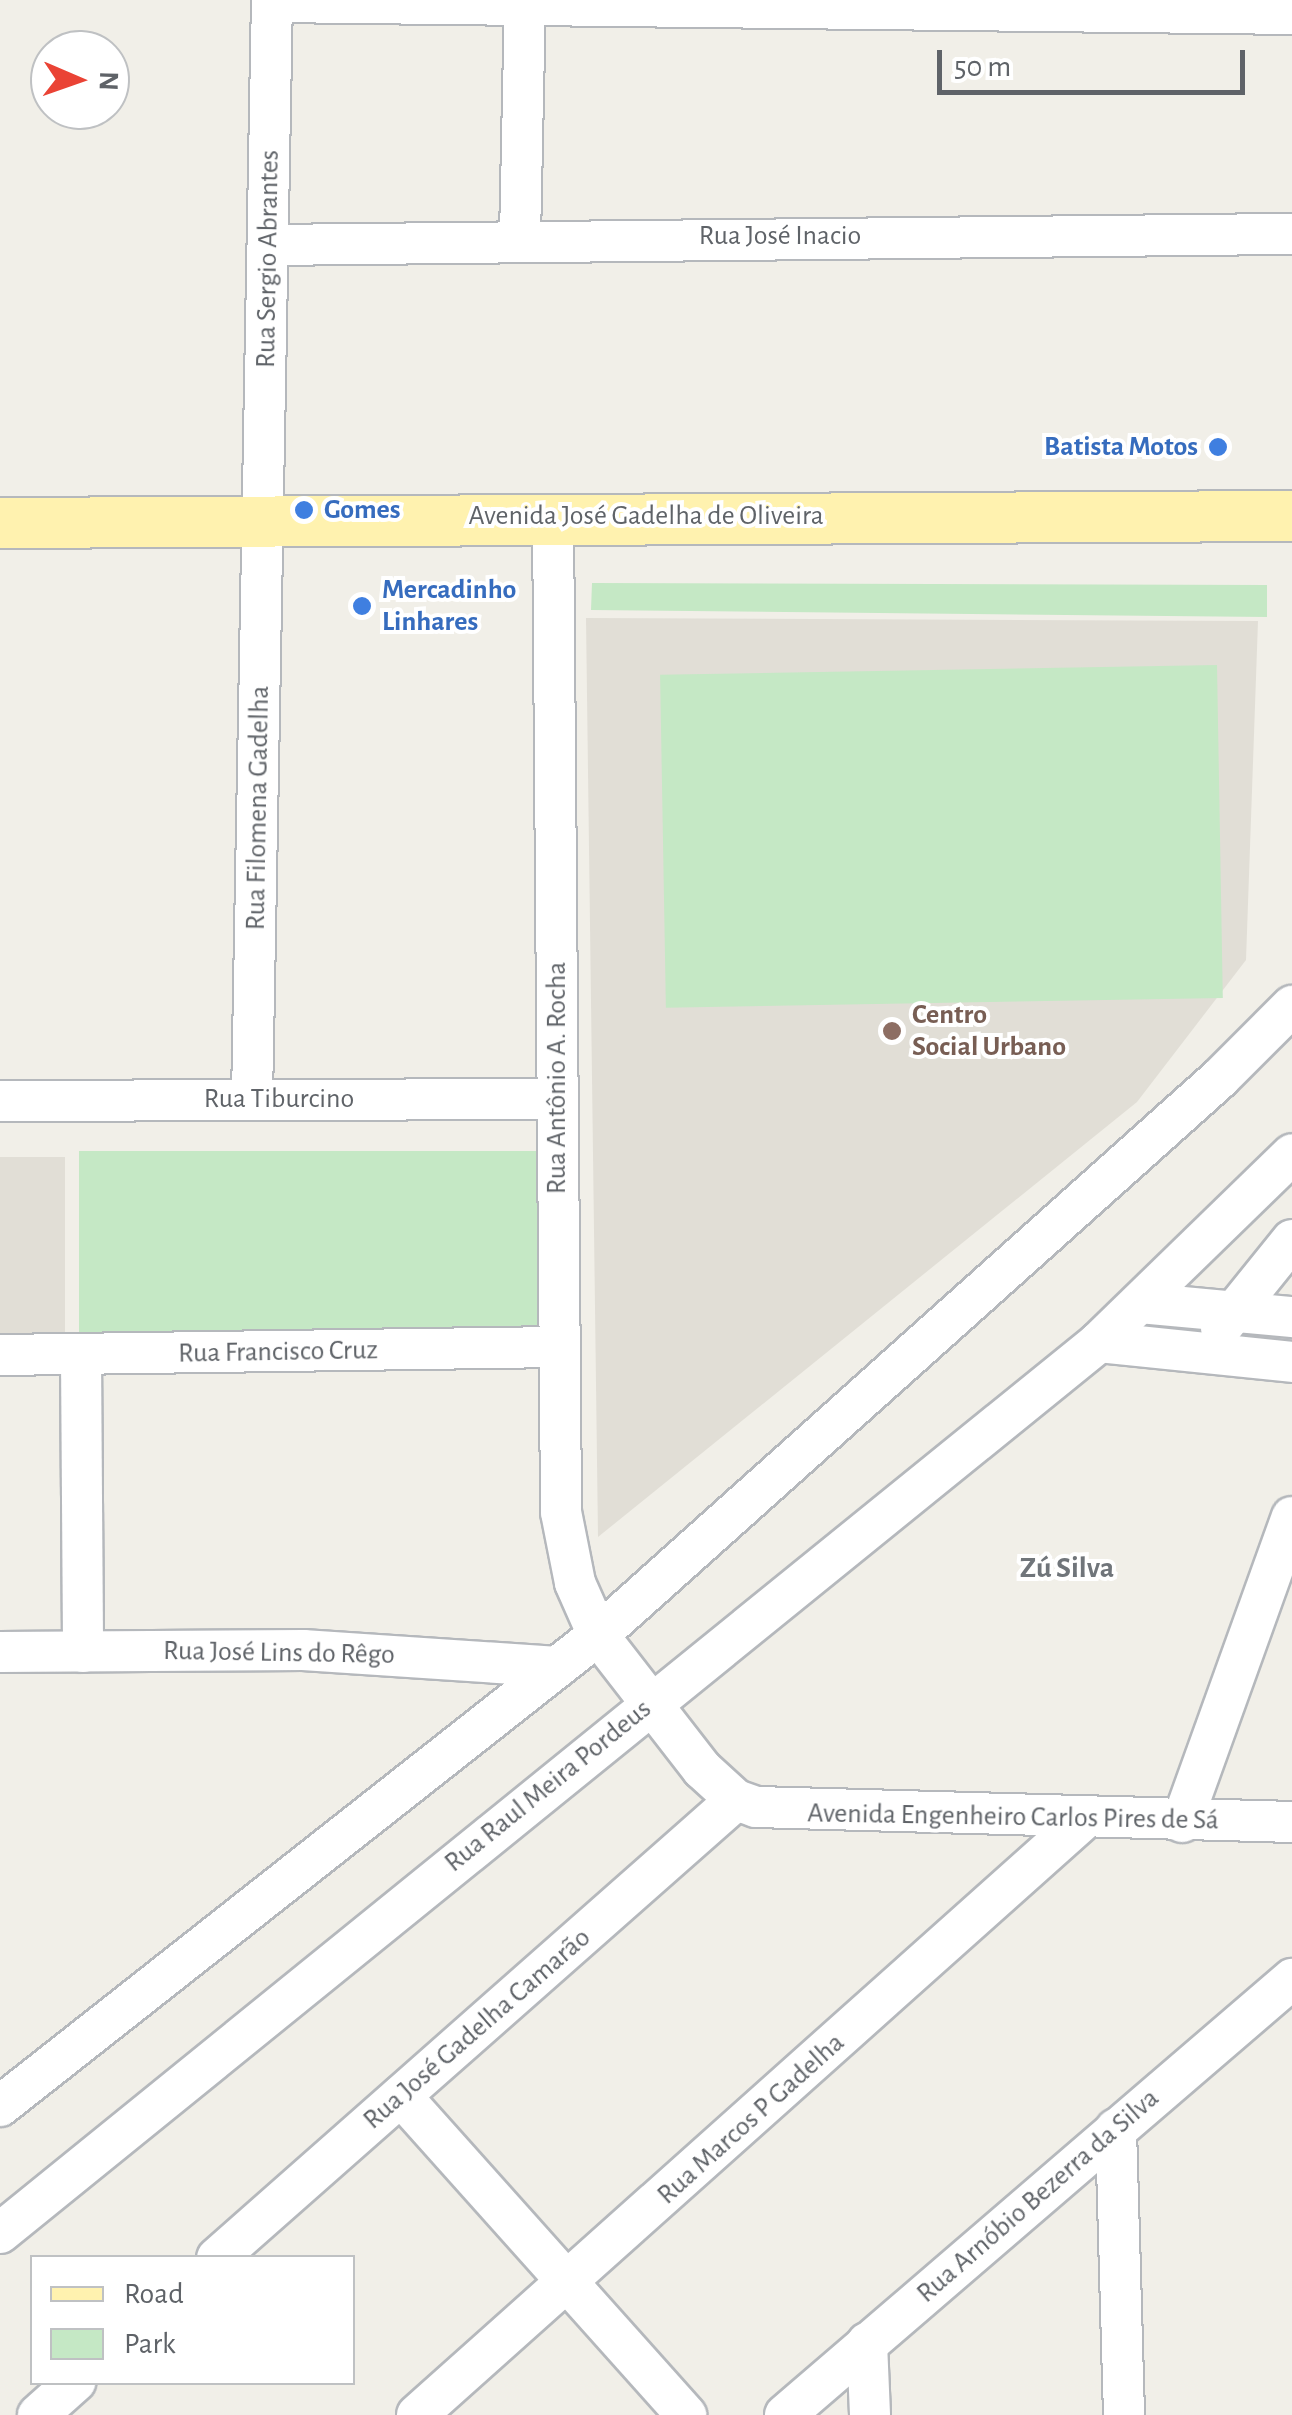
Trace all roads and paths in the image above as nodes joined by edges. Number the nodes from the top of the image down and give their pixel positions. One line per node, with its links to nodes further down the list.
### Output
1 (272, 1): 2 (street); 6 (street, Rua Sergio Abrantes)
2 (525, 2): 3 (street); 5 (street)
3 (1292, 14)
4 (1292, 234): 5 (street, Rua José Inacio)
5 (520, 238): 6 (street, Rua José Inacio)
6 (268, 245): 9 (street, Rua Sergio Abrantes)
7 (553, 515): 8 (main road, Avenida José Gadelha de Oliveira); 9 (main road, Avenida José Gadelha de Oliveira); 12 (street, Rua Antônio A. Rocha)
8 (1292, 516)
9 (263, 518): 10 (main road, Avenida José Gadelha de Oliveira); 13 (street, Rua Filomena Gadelha)
10 (0, 523)
11 (1292, 1006): 27 (street)
12 (558, 1098): 13 (street, Rua Tiburcino); 21 (street, Rua Antônio A. Rocha)
13 (252, 1099): 14 (street, Rua Tiburcino)
14 (0, 1101)
15 (1292, 1154): 17 (street, Rua Raul Meira Pordeus)
16 (1292, 1240): 18 (street)
17 (1140, 1302): 18 (street); 20 (street, Rua Raul Meira Pordeus)
18 (1229, 1314): 19 (street); 22 (street)
19 (1292, 1317)
20 (1099, 1342): 22 (street); 31 (street, Rua Raul Meira Pordeus)
21 (556, 1346): 24 (street, Rua Francisco Cruz); 27 (street, Rua Antônio A. Rocha)
22 (1208, 1354): 25 (street)
23 (0, 1356): 24 (street, Rua Francisco Cruz)
24 (81, 1356): 29 (street)
25 (1292, 1362)
26 (1292, 1517): 34 (street)
27 (598, 1635): 30 (street); 31 (street, Rua Antônio A. Rocha)
28 (0, 1652): 29 (street, Rua José Lins do Rêgo)
29 (83, 1652): 30 (street, Rua José Lins do Rêgo)
30 (557, 1667): 38 (street)
31 (649, 1703): 32 (street, Rua Antônio A. Rocha); 40 (street, Rua Raul Meira Pordeus)
32 (736, 1800): 33 (street, Avenida Engenheiro Carlos Pires de Sá); 37 (street, Rua José Gadelha Camarão)
33 (1084, 1819): 34 (street, Avenida Engenheiro Carlos Pires de Sá); 42 (street, Rua Marcos P Gadelha)
34 (1182, 1822): 35 (street, Avenida Engenheiro Carlos Pires de Sá)
35 (1292, 1822)
36 (1292, 1979): 39 (street, Rua Arnóbio Bezerra da Silva)
37 (400, 2096): 41 (street, Rua José Gadelha Camarão); 42 (street)
38 (0, 2106)
39 (1116, 2130): 43 (street, Rua Arnóbio Bezerra da Silva); 50 (street)
40 (0, 2233)
41 (220, 2255)
42 (566, 2286): 46 (street, Rua Marcos P Gadelha); 47 (street)
43 (866, 2343): 48 (street, Rua Arnóbio Bezerra da Silva); 49 (street)
44 (72, 2385): 45 (street)
45 (38, 2415)
46 (417, 2415)
47 (686, 2415)
48 (785, 2415)
49 (870, 2415)
50 (1124, 2415)

